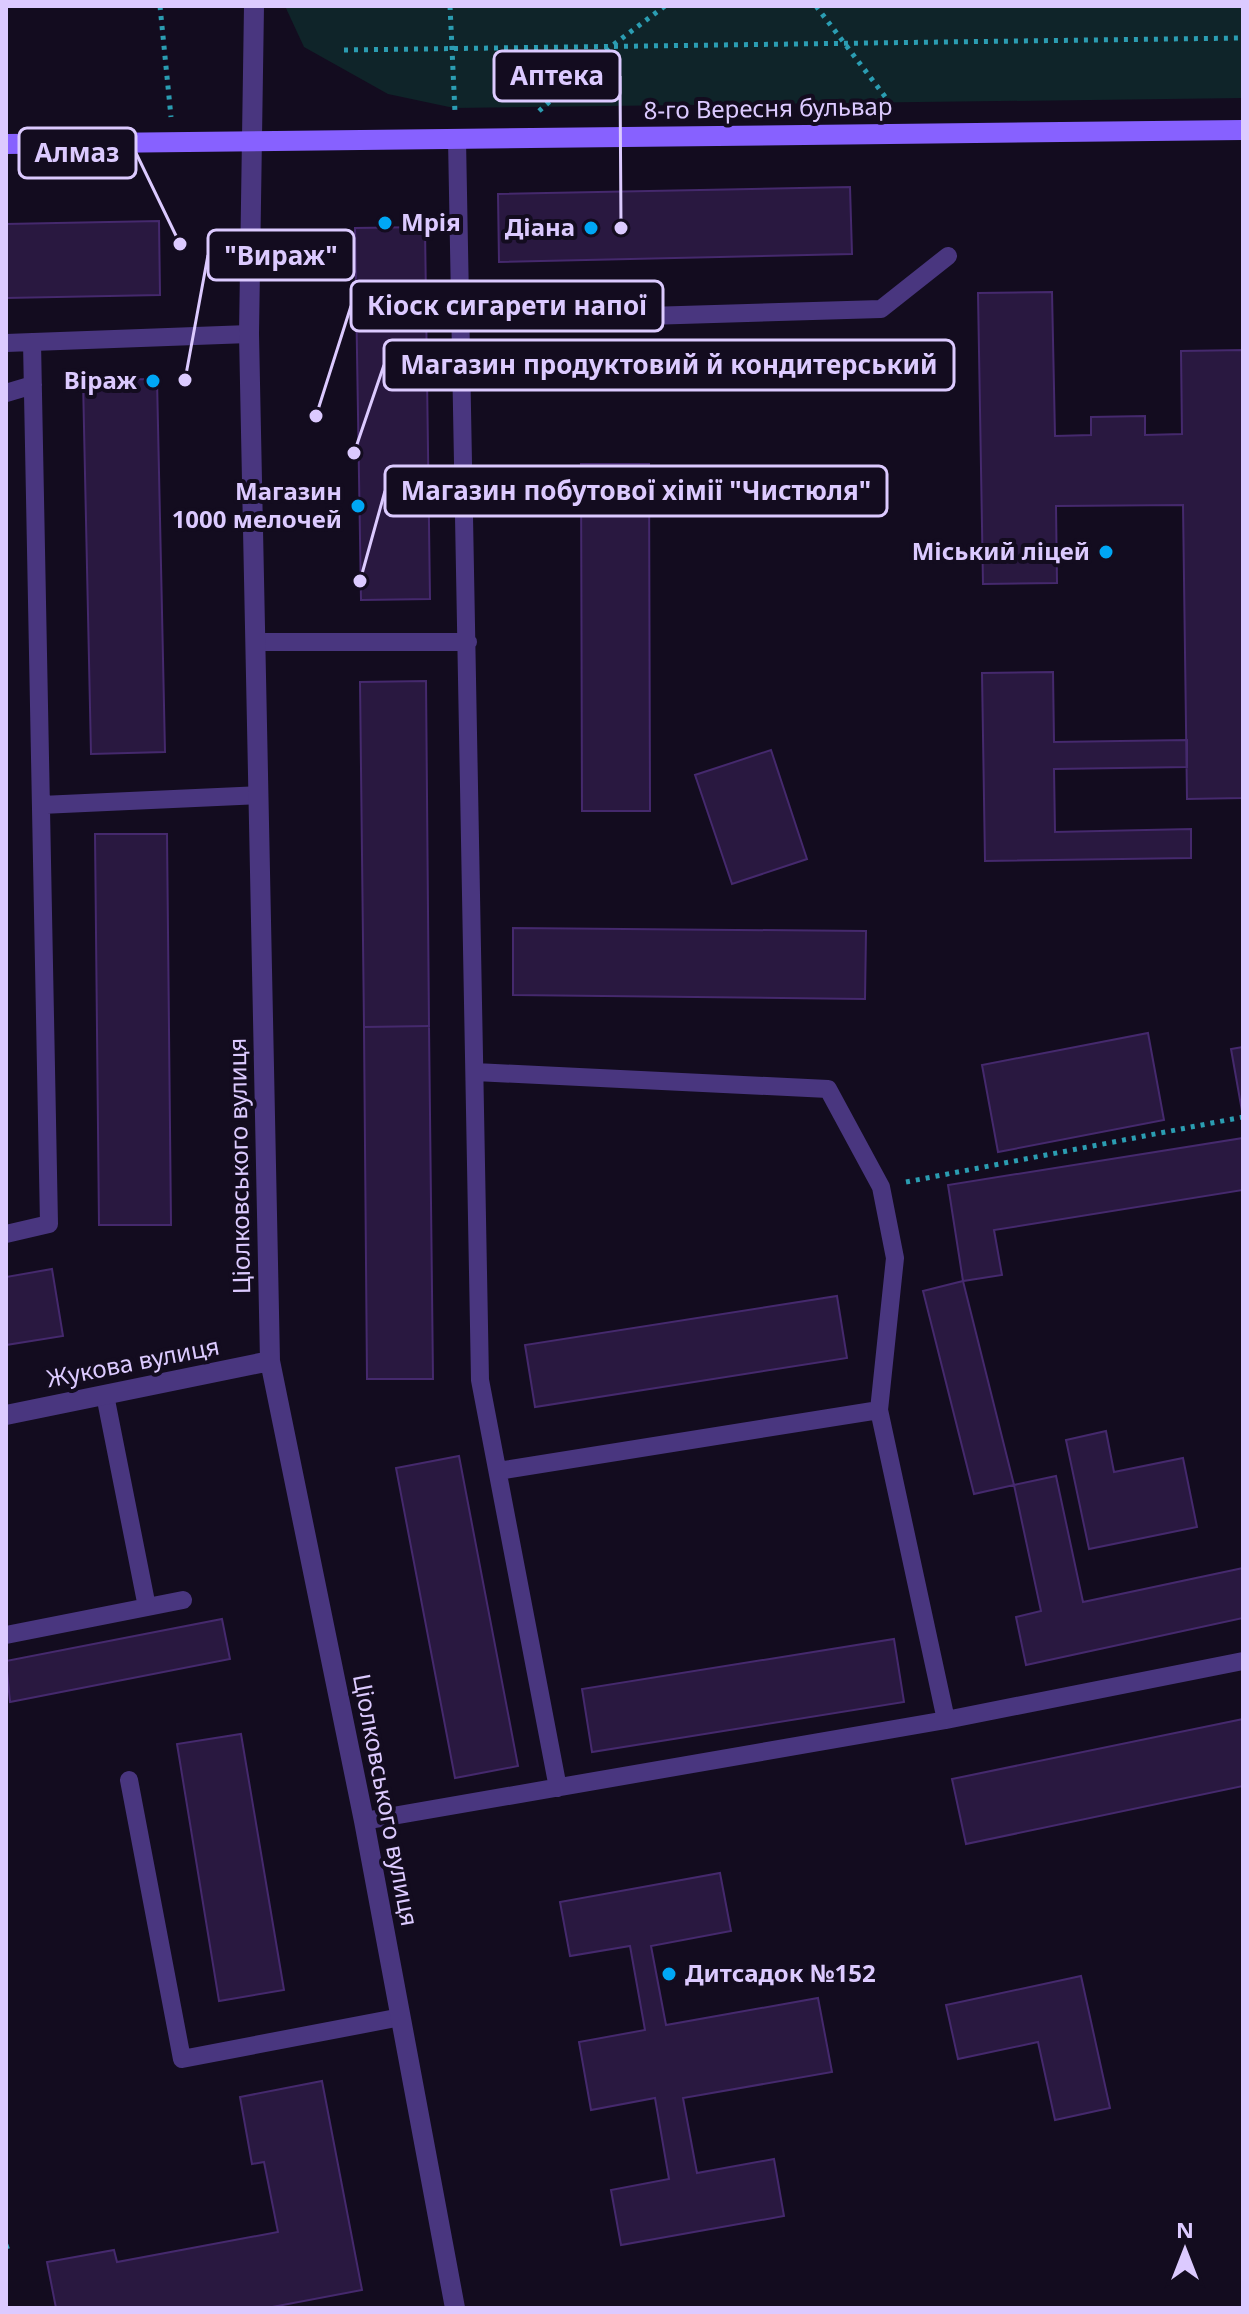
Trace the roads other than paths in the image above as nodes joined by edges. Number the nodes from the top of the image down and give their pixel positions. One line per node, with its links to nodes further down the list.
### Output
1 (254, 6): 4 (street, Ціолковського вулиця)
2 (1243, 130): 3 (street, 8-го Вересня бульвар)
3 (457, 139): 4 (street, 8-го Вересня бульвар); 14 (lane)
4 (253, 141): 5 (street, 8-го Вересня бульвар); 8 (street, Ціолковського вулиця)
5 (6, 144)
6 (948, 256): 7 (lane)
7 (514, 320)
8 (249, 334): 9 (lane); 13 (street, Ціолковського вулиця)
9 (32, 342): 10 (lane); 11 (lane)
10 (6, 343)
11 (33, 385): 12 (lane); 16 (lane)
12 (6, 393)
13 (256, 642): 14 (lane); 15 (street, Ціолковського вулиця)
14 (468, 642): 17 (lane)
15 (259, 795): 16 (lane); 19 (street, Ціолковського вулиця)
16 (41, 805): 18 (lane)
17 (475, 1072): 21 (lane); 23 (lane)
18 (6, 1234)
19 (270, 1361): 20 (street, Жукова вулиця); 31 (street, Ціолковського вулиця)
20 (105, 1395): 22 (street, Жукова вулиця); 25 (lane)
21 (879, 1410): 23 (lane); 28 (lane)
22 (6, 1415)
23 (498, 1471): 30 (lane)
24 (183, 1600): 25 (lane)
25 (147, 1607): 26 (lane)
26 (6, 1635)
27 (1243, 1661): 28 (lane)
28 (946, 1720): 30 (lane)
29 (129, 1780): 32 (lane)
30 (558, 1788): 31 (lane)
31 (364, 1821): 32 (street, Ціолковського вулиця)
32 (401, 2017): 33 (street, Ціолковського вулиця)
33 (455, 2308)

